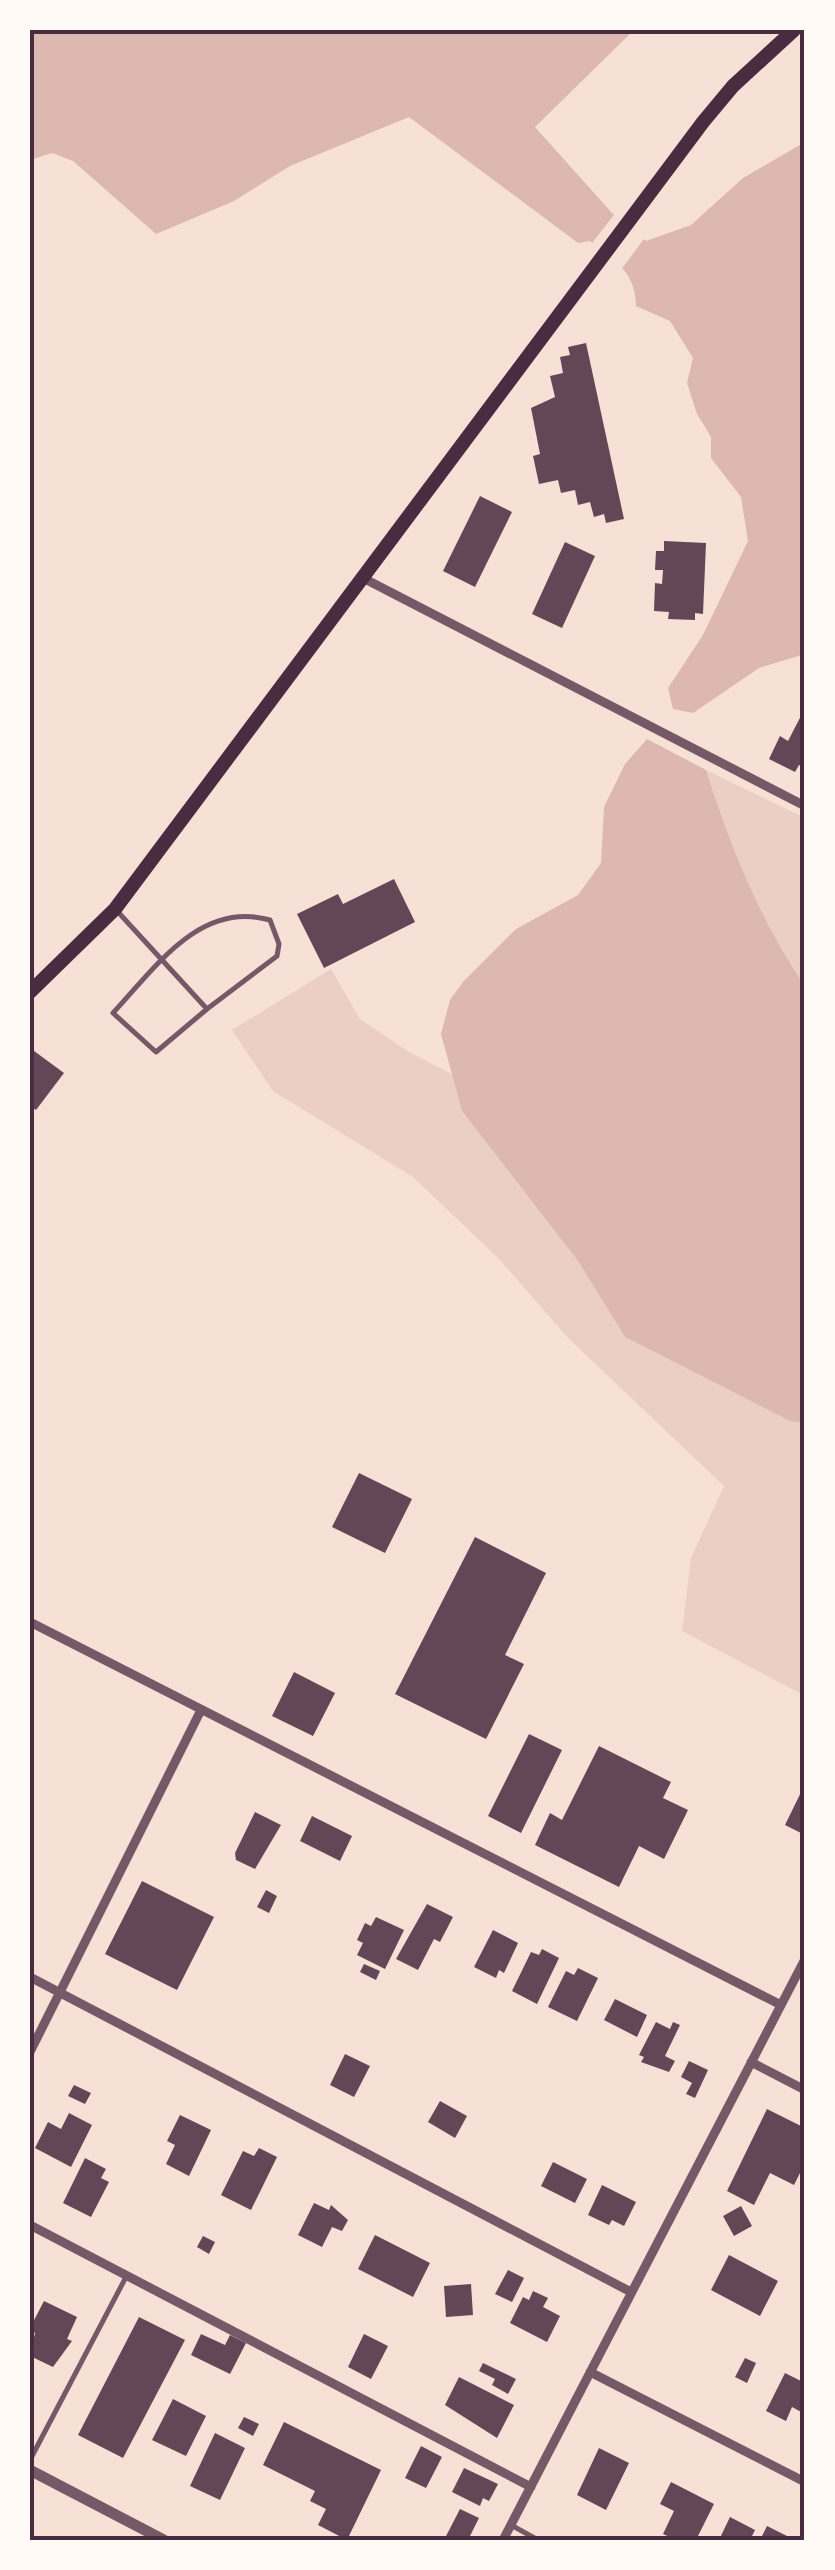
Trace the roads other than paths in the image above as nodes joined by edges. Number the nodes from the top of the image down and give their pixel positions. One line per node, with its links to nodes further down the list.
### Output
1 (794, 30): 2 (main road)
2 (363, 578): 3 (street); 4 (main road)
3 (805, 806)
4 (116, 909): 5 (lane); 6 (main road)
5 (163, 959): 7 (lane); 7 (lane); 7 (lane)
6 (30, 992)
7 (208, 1009)
8 (30, 1622): 9 (street)
9 (201, 1710): 12 (street); 13 (street)
10 (805, 1959): 13 (street)
11 (30, 1978): 12 (street)
12 (59, 1993): 14 (street); 19 (street)
13 (781, 2005): 15 (street)
14 (30, 2052)
15 (752, 2062): 16 (street); 19 (street)
16 (805, 2090)
17 (30, 2225): 18 (street)
18 (128, 2274): 21 (lane); 24 (street)
19 (631, 2292): 20 (street)
20 (590, 2372): 23 (street); 24 (street)
21 (30, 2460)
22 (30, 2470): 26 (street)
23 (805, 2482)
24 (531, 2487): 25 (street)
25 (511, 2526): 27 (street); 28 (lane)
26 (164, 2540)
27 (503, 2540)
28 (538, 2540)

